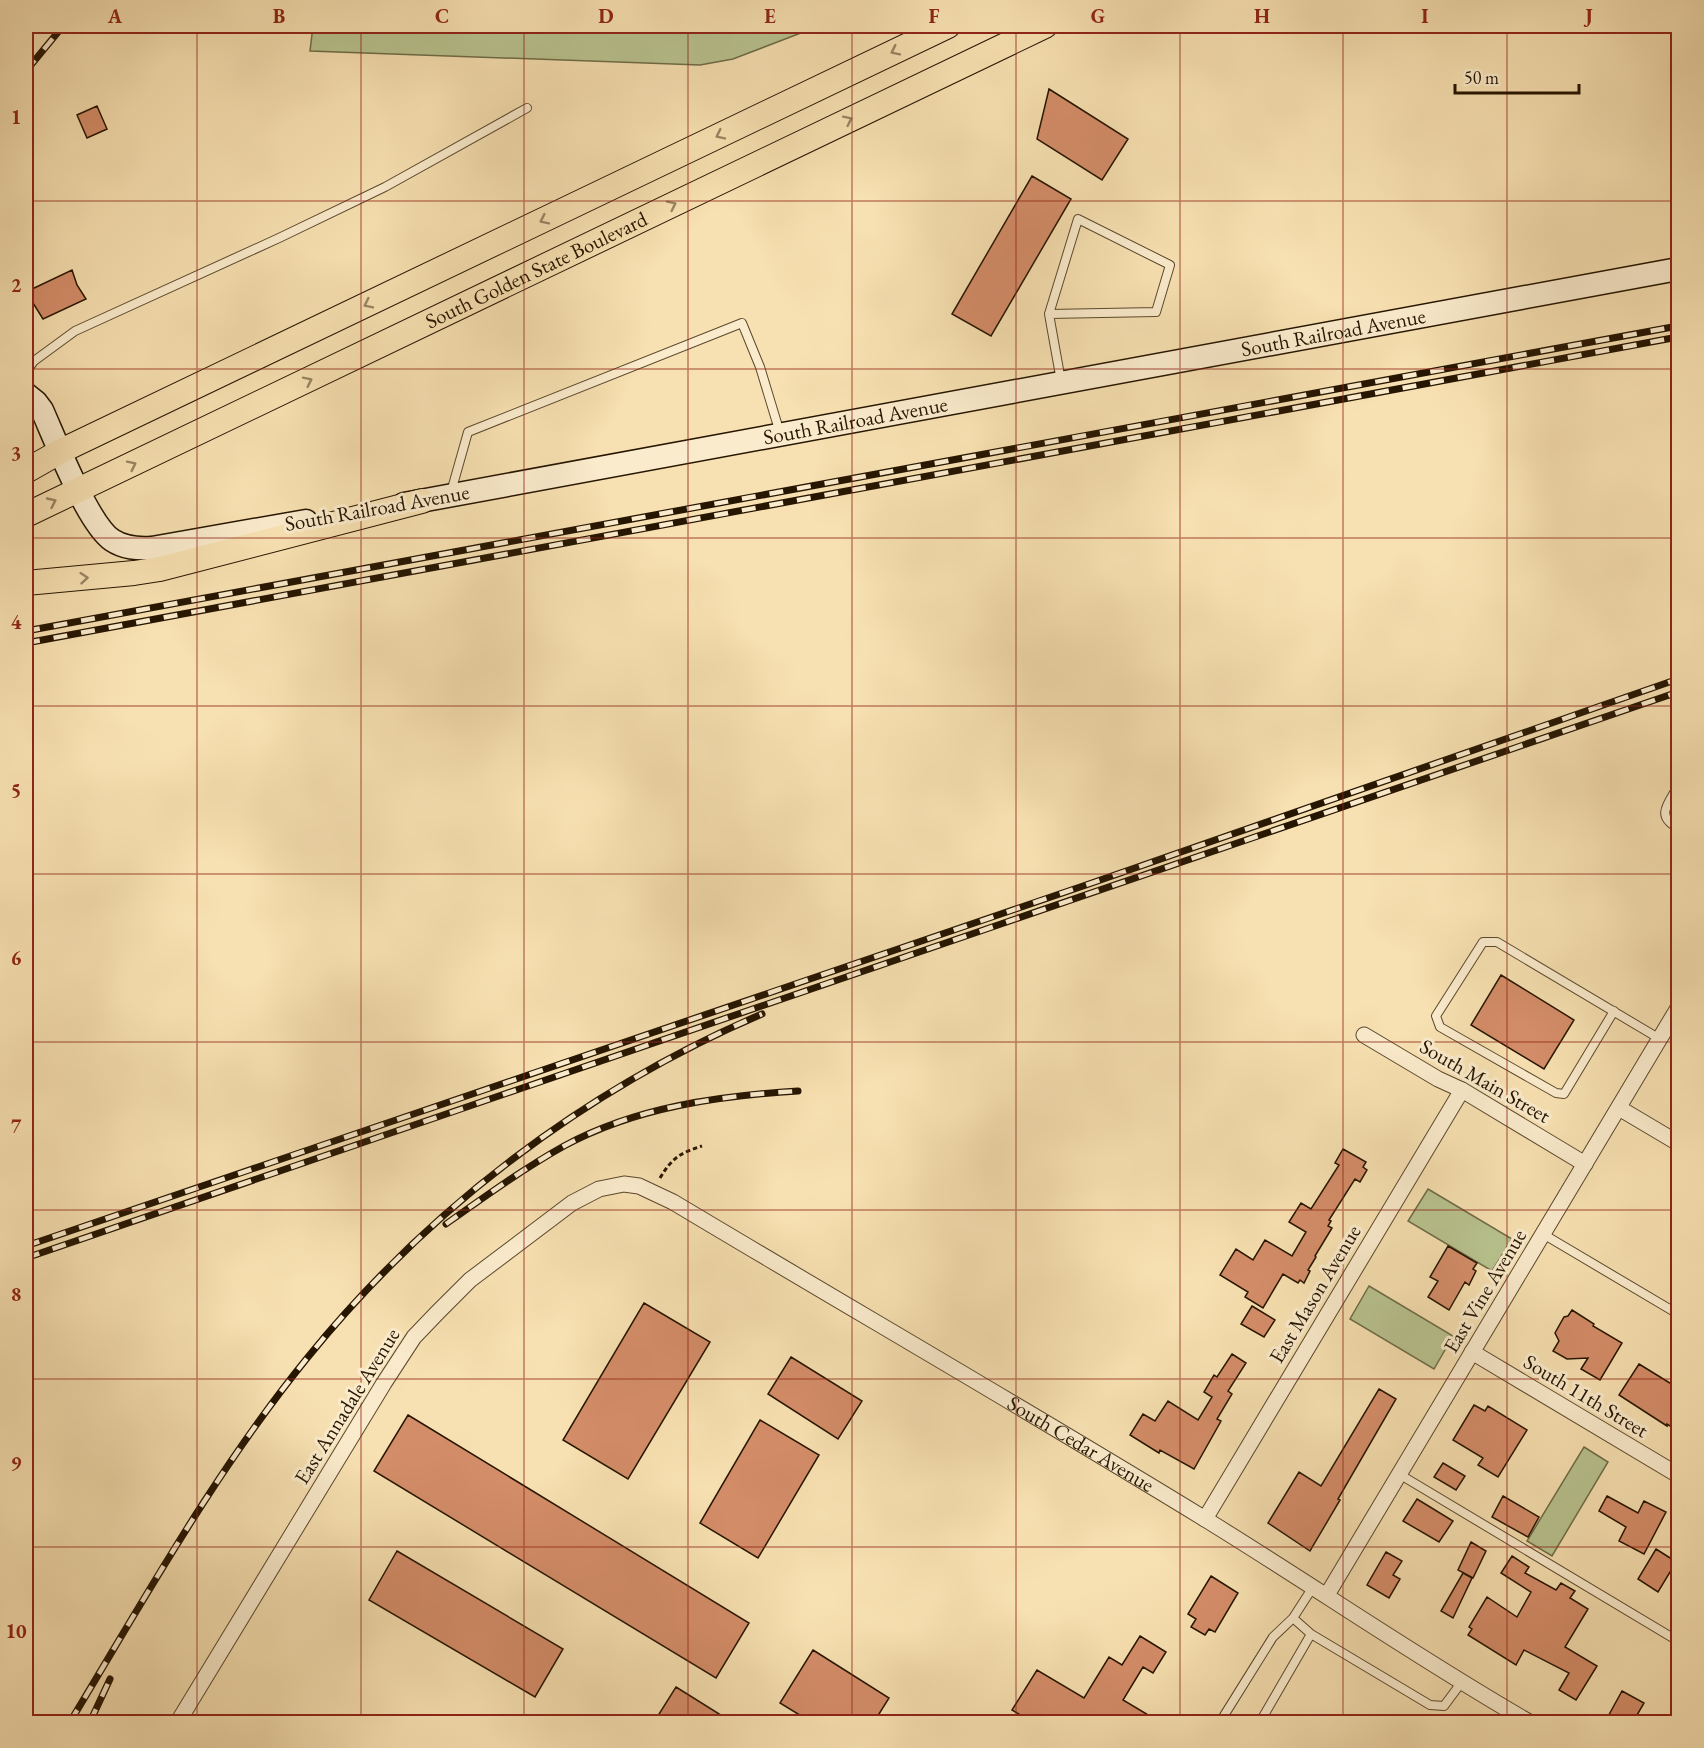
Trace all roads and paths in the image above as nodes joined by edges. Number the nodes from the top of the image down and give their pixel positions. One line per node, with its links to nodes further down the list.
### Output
1 (948, 26): 11 (main road, South Golden State Boulevard, one-way to 11)
2 (1045, 26): 11 (main road, South Golden State Boulevard, one-way to 2)
3 (527, 108): 6 (lane)
4 (1678, 269): 7 (street, South Railroad Avenue)
5 (1049, 314): 5 (lane); 7 (lane)
6 (26, 372)
7 (1061, 383): 9 (street, South Railroad Avenue)
8 (26, 394): 11 (street)
9 (780, 434): 12 (street, South Railroad Avenue); 12 (lane)
10 (26, 471): 11 (main road, South Golden State Boulevard)
11 (70, 471): 13 (street, South Railroad Avenue); 14 (main road, South Golden State Boulevard, one-way to 11)
12 (450, 495): 13 (street, South Railroad Avenue)
13 (422, 501): 15 (main road, one-way to 13)
14 (26, 515)
15 (26, 583)
16 (1678, 786): 17 (lane)
17 (1678, 828)
18 (1678, 1008): 21 (street, East Vine Avenue)
19 (1614, 1011): 19 (lane); 21 (lane)
20 (1364, 1035): 22 (street, South Main Street)
21 (1660, 1039): 23 (street, East Vine Avenue)
22 (1462, 1090): 26 (street, South Main Street); 34 (street, East Mason Avenue)
23 (1619, 1108): 24 (street); 26 (street, East Vine Avenue)
24 (1678, 1143)
25 (702, 1146): 28 (path)
26 (1585, 1164): 29 (street, East Vine Avenue)
27 (624, 1184): 28 (street, South Cedar Avenue); 41 (street, East Annadale Avenue)
28 (653, 1191): 34 (street, South Cedar Avenue)
29 (1543, 1234): 30 (lane); 31 (street, East Vine Avenue)
30 (1678, 1314)
31 (1472, 1352): 32 (street, East Vine Avenue); 33 (street, South 11th Street)
32 (1399, 1474): 36 (street, East Vine Avenue); 39 (lane)
33 (1678, 1475)
34 (1205, 1519): 35 (street, South Cedar Avenue)
35 (1313, 1587): 36 (street, South Cedar Avenue); 37 (lane)
36 (1327, 1595): 40 (street, South Cedar Avenue)
37 (1293, 1618): 38 (lane); 42 (lane)
38 (1311, 1634): 40 (lane); 43 (lane)
39 (1678, 1641)
40 (1461, 1683): 44 (street, South Cedar Avenue)
41 (178, 1722)
42 (1220, 1722)
43 (1260, 1722)
44 (1529, 1722)

